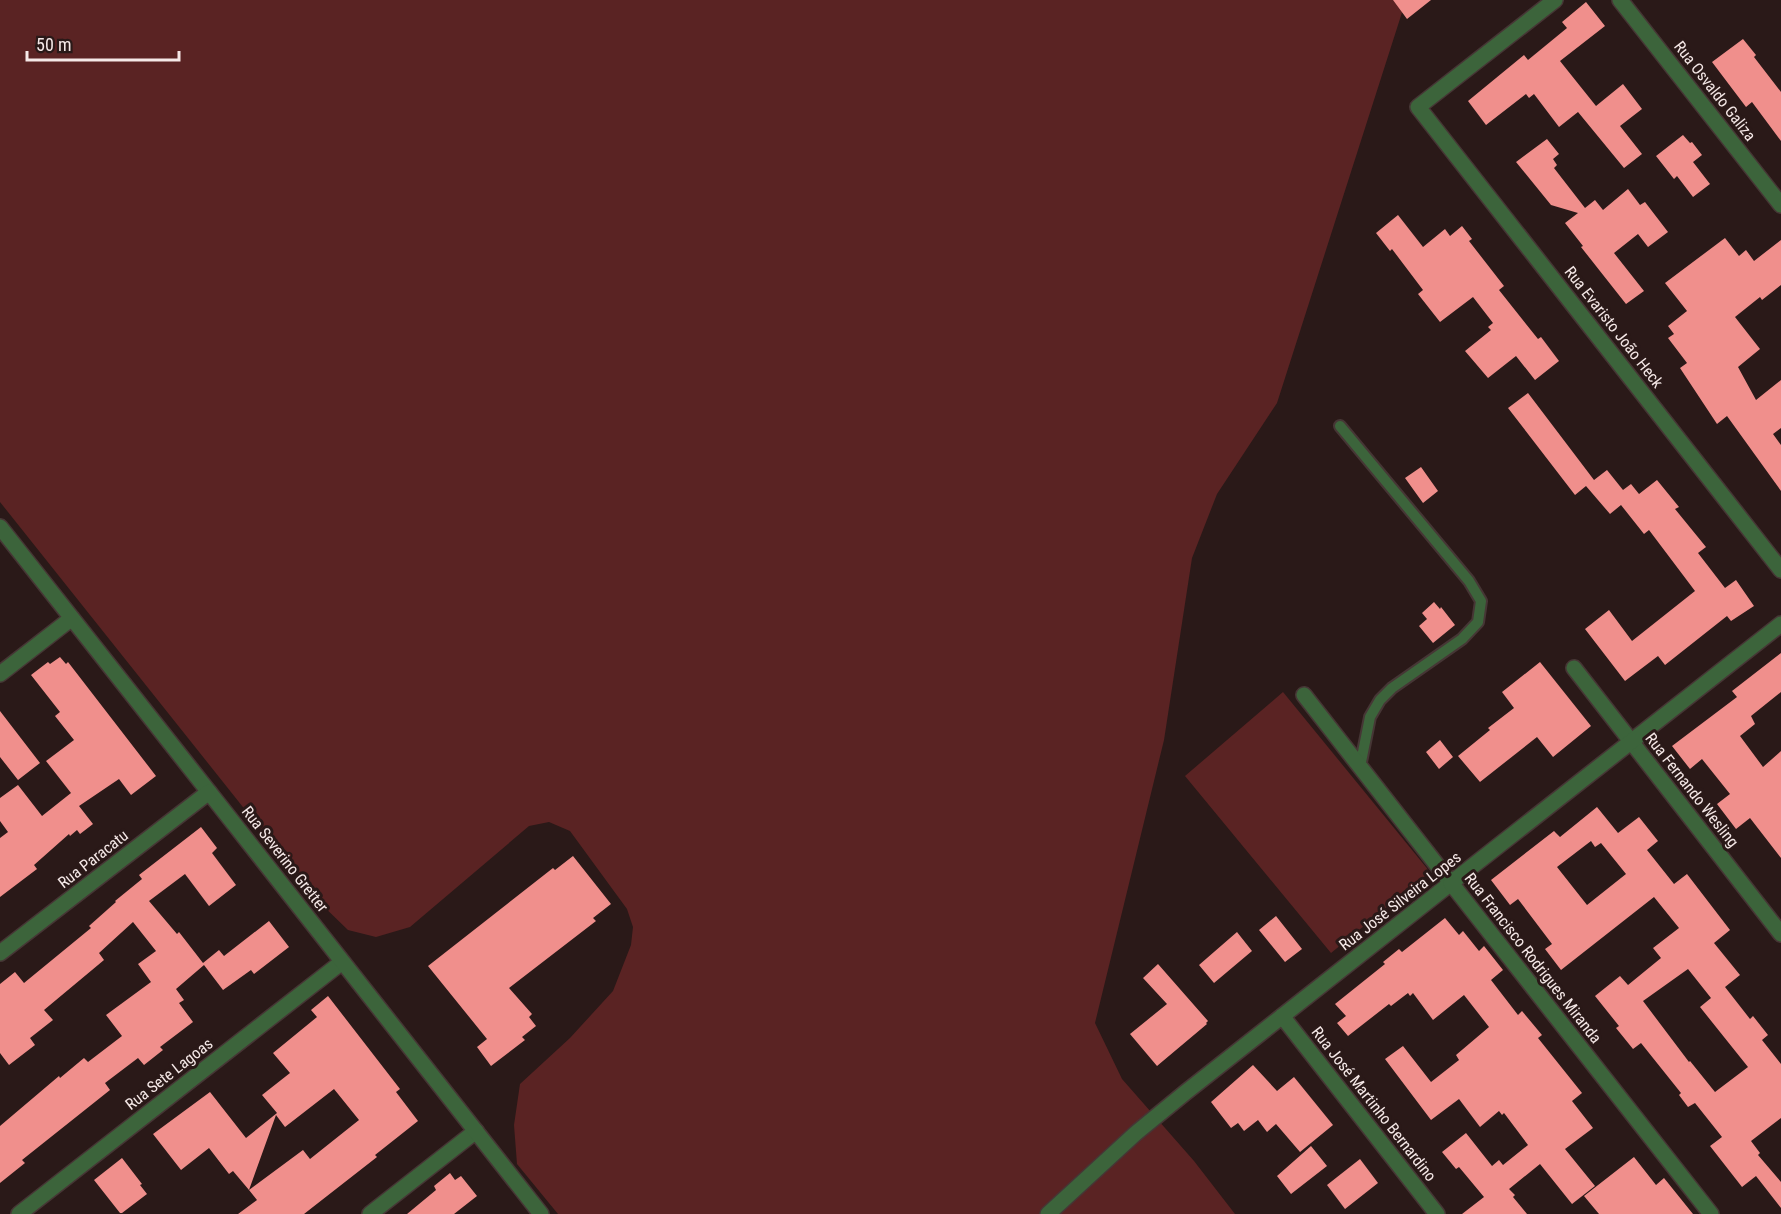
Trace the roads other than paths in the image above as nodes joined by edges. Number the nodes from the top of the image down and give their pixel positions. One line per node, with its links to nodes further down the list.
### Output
1 (1555, 0): 6 (street, Rua Evaristo João Heck)
2 (1620, 0): 3 (street, Rua Osvaldo Galiza)
3 (1781, 204)
4 (1340, 426): 13 (lane)
5 (0, 527): 7 (street, Rua Severino Gretter)
6 (1781, 570)
7 (72, 618): 10 (street); 14 (street, Rua Severino Gretter)
8 (1781, 624): 12 (street, Rua José Silveira Lopes)
9 (1574, 668): 12 (street, Rua Fernando Wesling)
10 (0, 674)
11 (1304, 695): 13 (street, Rua Francisco Rodrigues Miranda)
12 (1631, 742): 15 (street, Rua José Silveira Lopes); 16 (street, Rua Fernando Wesling)
13 (1360, 767): 15 (street, Rua Francisco Rodrigues Miranda)
14 (209, 792): 17 (street, Rua Paracatu); 18 (street, Rua Severino Gretter)
15 (1451, 883): 19 (street, Rua José Silveira Lopes); 26 (street, Rua Francisco Rodrigues Miranda)
16 (1781, 934)
17 (0, 953)
18 (342, 962): 20 (street, Rua Severino Gretter); 21 (street, Rua Sete Lagoas)
19 (1282, 1016): 24 (street, Rua José Silveira Lopes); 25 (street, Rua José Martinho Bernardino)
20 (476, 1131): 22 (street); 23 (street, Rua Severino Gretter)
21 (19, 1214)
22 (370, 1214)
23 (541, 1214)
24 (1047, 1214)
25 (1437, 1214)
26 (1711, 1214)

